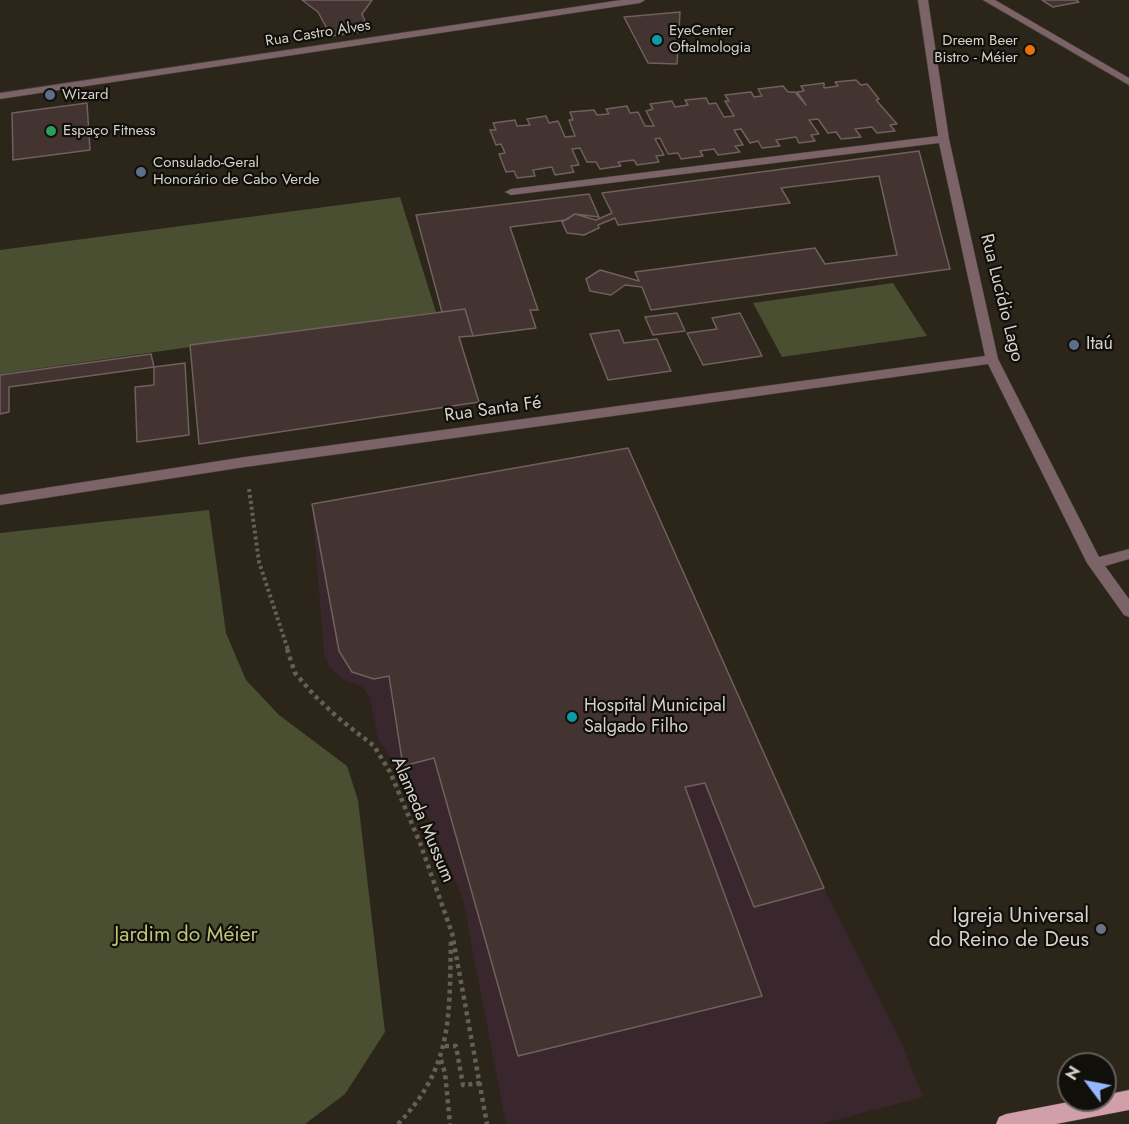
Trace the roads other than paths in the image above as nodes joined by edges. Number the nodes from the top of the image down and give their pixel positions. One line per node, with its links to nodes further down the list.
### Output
1 (640, 0): 5 (street, Rua Castro Alves)
2 (923, 0): 6 (street, Rua Lucídio Lago)
3 (988, 0): 4 (street)
4 (1129, 82)
5 (0, 96)
6 (944, 139): 7 (street); 8 (street, Rua Lucídio Lago)
7 (511, 192)
8 (992, 359): 9 (street, Rua Santa Fé); 11 (street, Rua Lucídio Lago)
9 (0, 500)
10 (1129, 554): 11 (street)
11 (1095, 563): 12 (street, Rua Lucídio Lago)
12 (1129, 611)
13 (1129, 1100): 14 (main road)
14 (1006, 1124)

